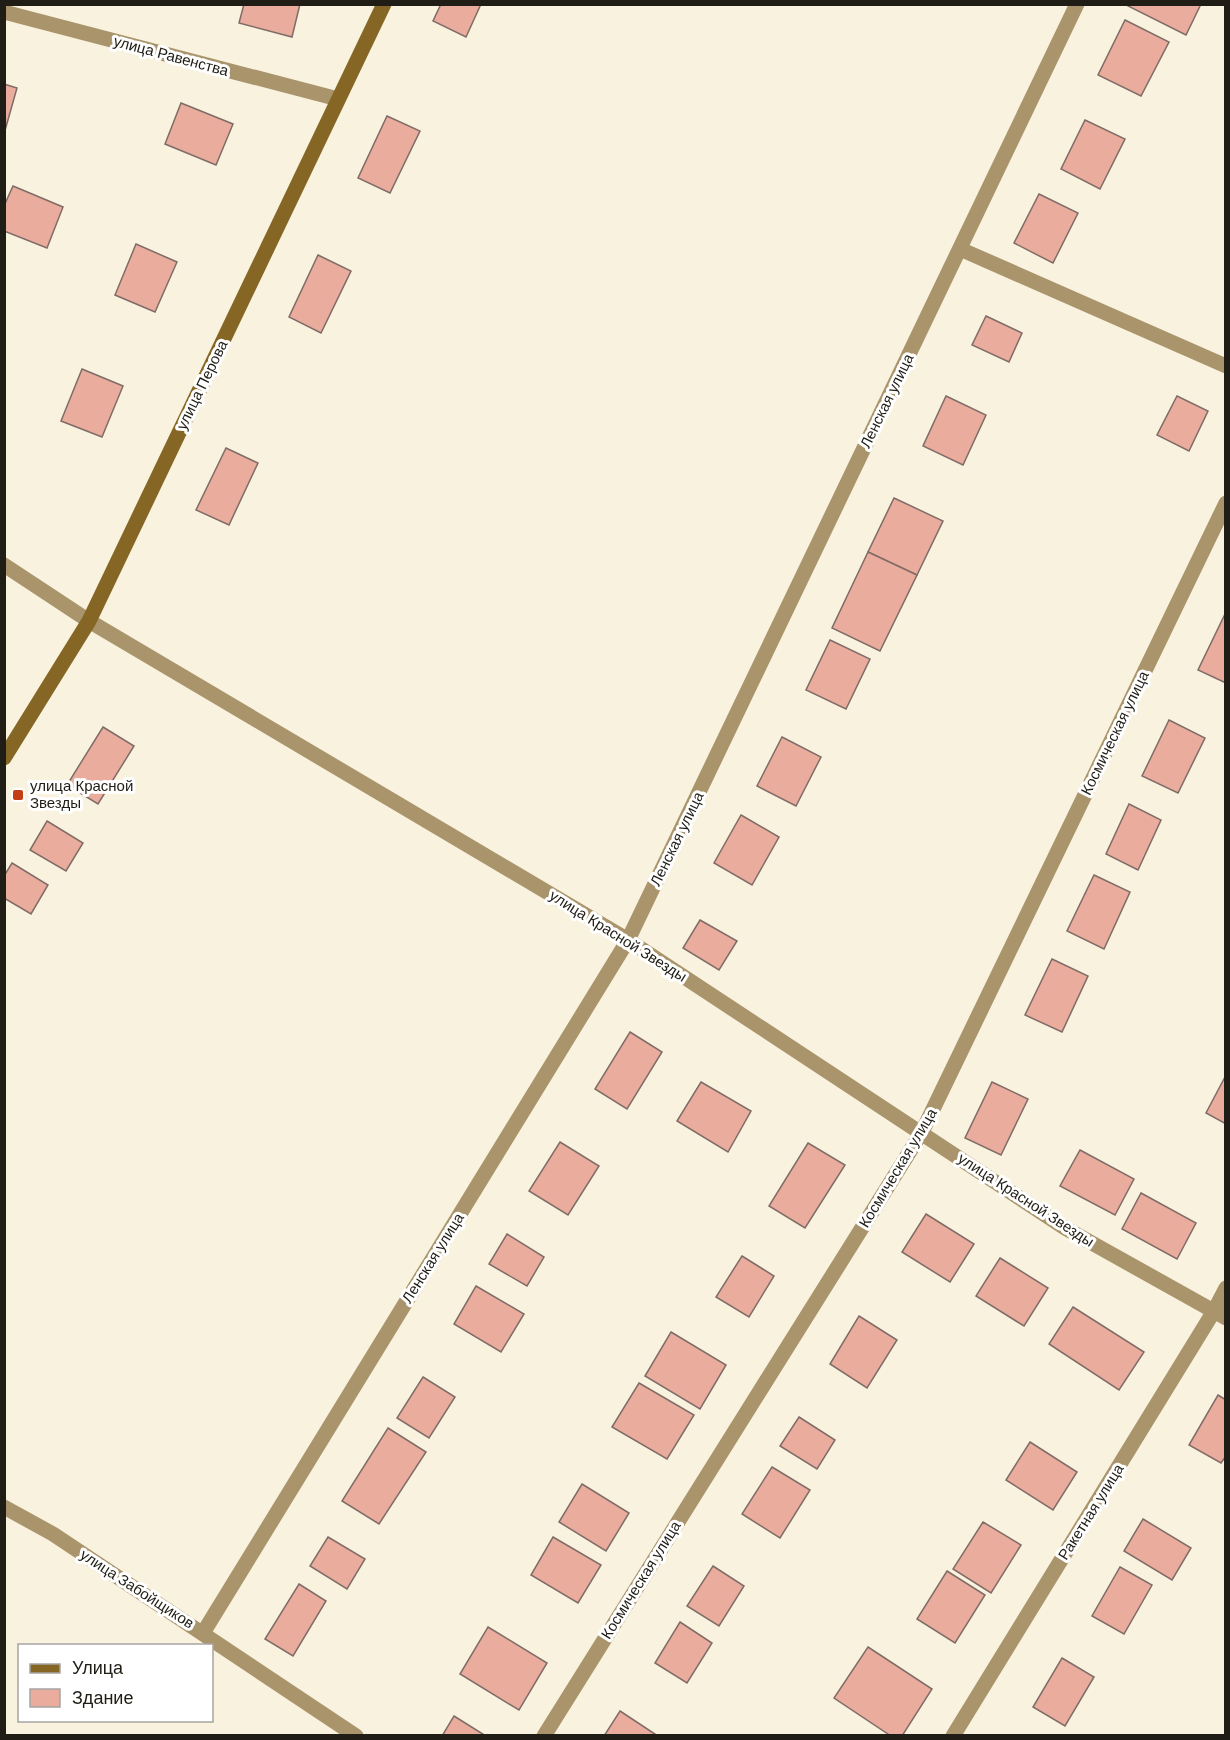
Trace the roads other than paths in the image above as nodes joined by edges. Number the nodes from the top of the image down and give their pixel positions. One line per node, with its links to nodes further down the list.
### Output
1 (384, 4): 4 (main road, улица Перова)
2 (1077, 4): 5 (street, Ленская улица)
3 (4, 12): 4 (street, улица Равенства)
4 (338, 99): 9 (main road, улица Перова)
5 (960, 249): 6 (street); 11 (street, Ленская улица)
6 (1226, 366)
7 (1226, 503): 12 (street, Космическая улица)
8 (4, 565): 9 (street, улица Красной Звезды)
9 (89, 621): 10 (main road, улица Перова); 11 (street, улица Красной Звезды)
10 (4, 758)
11 (628, 940): 12 (street, улица Красной Звезды); 16 (street, Ленская улица)
12 (922, 1132): 14 (street, улица Красной Звезды); 18 (street, Космическая улица)
13 (1226, 1288): 14 (street, Ракетная улица)
14 (1220, 1314): 19 (street, Ракетная улица)
15 (4, 1507): 16 (street, улица Забойщиков)
16 (203, 1633): 17 (street, улица Забойщиков)
17 (356, 1736)
18 (544, 1736)
19 (953, 1736)

